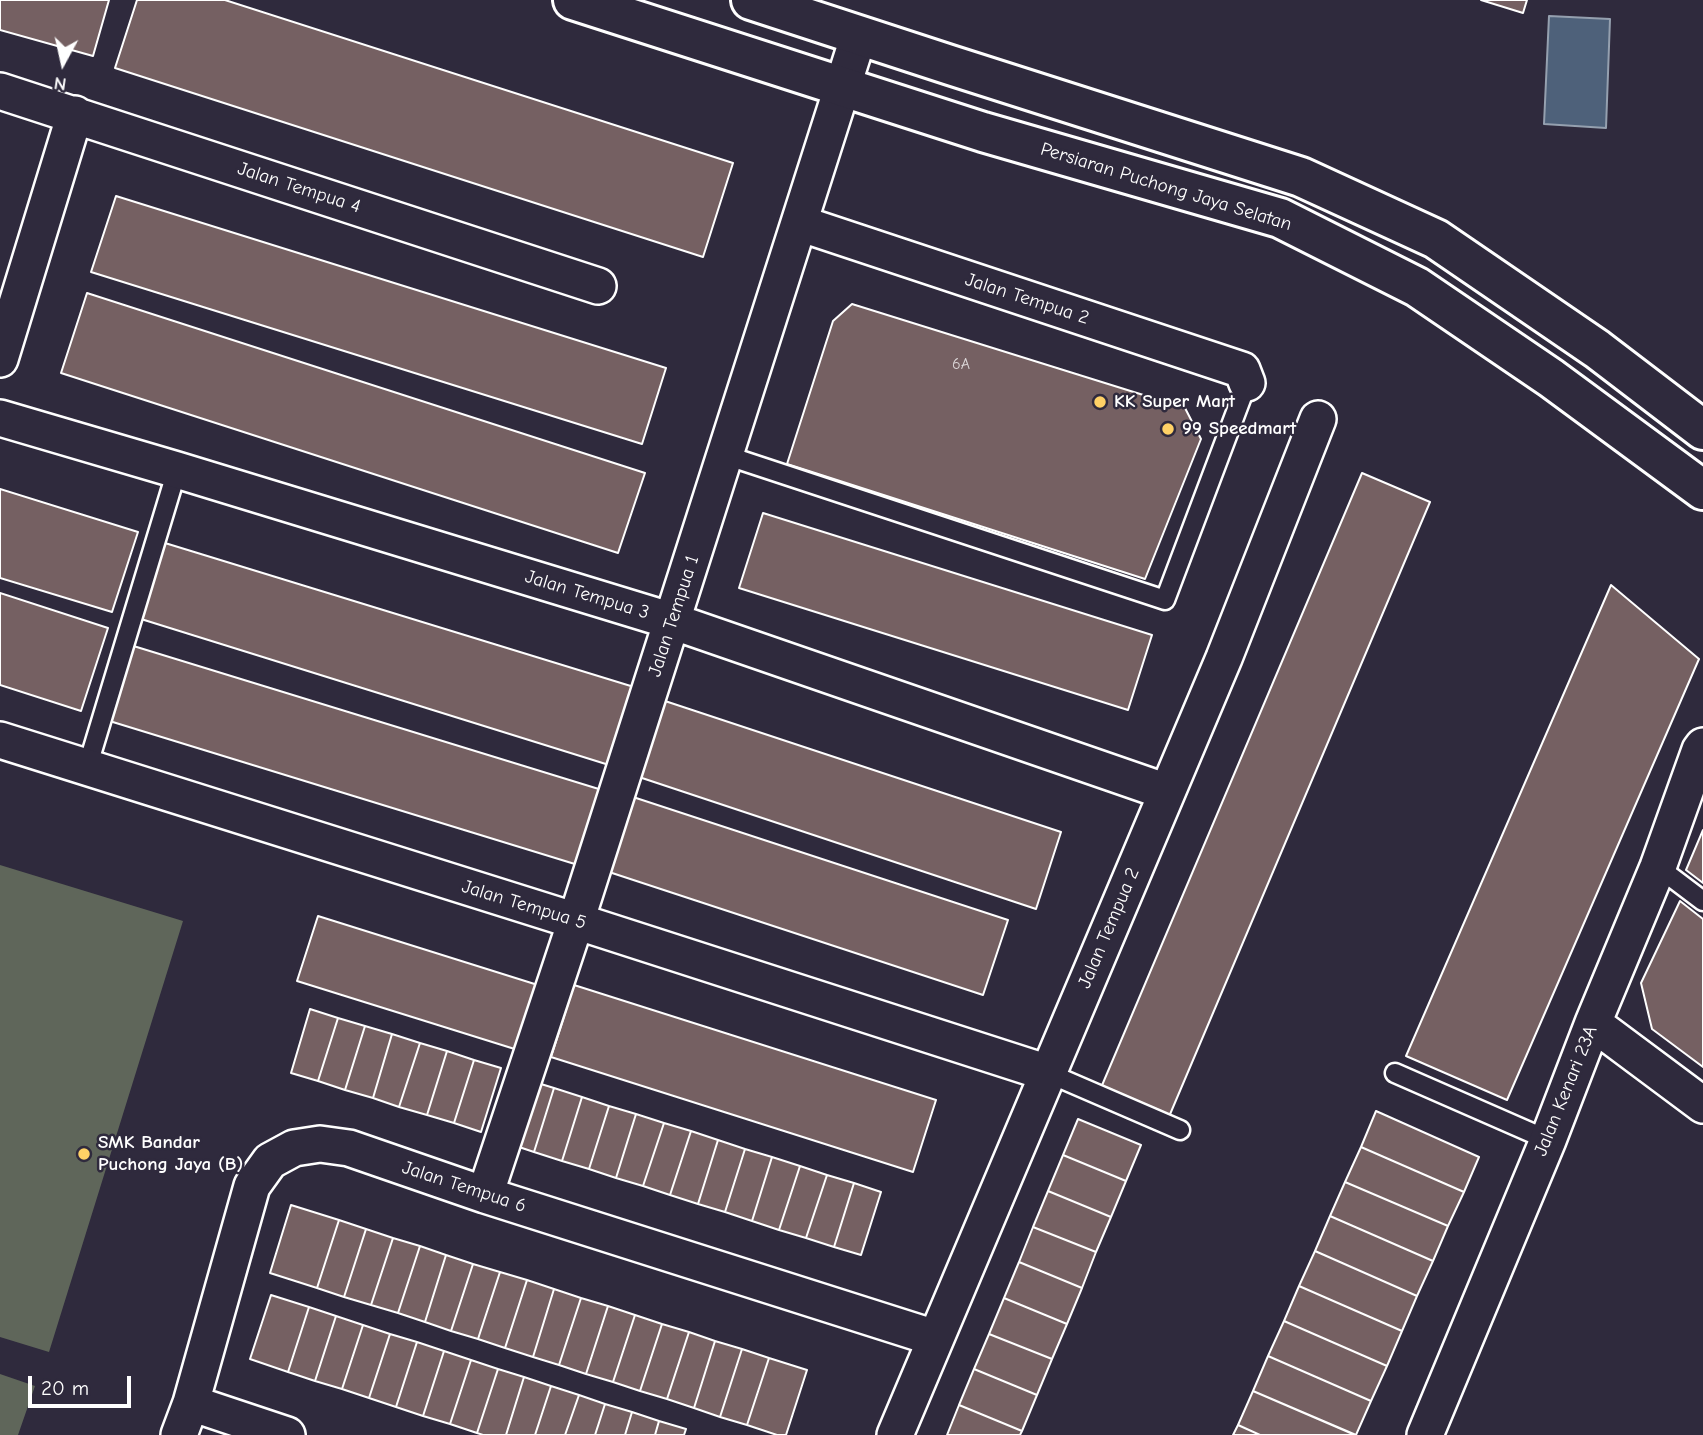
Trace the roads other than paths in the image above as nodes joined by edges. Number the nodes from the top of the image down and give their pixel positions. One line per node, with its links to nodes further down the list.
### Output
1 (573, 0): 4 (main road, Persiaran Puchong Jaya Selatan)
2 (751, 0): 3 (main road)
3 (859, 35): 4 (street, Jalan Tempua 1); 13 (main road)
4 (842, 87): 7 (street, Jalan Tempua 1); 16 (main road, Persiaran Puchong Jaya Selatan)
5 (0, 91): 6 (street, Jalan Tempua 4)
6 (75, 114): 8 (street, Jalan Tempua 4); 9 (street)
7 (799, 223): 10 (street, Jalan Tempua 2); 14 (street, Jalan Tempua 1)
8 (598, 286)
9 (0, 359)
10 (1247, 383): 14 (lane)
11 (0, 418): 15 (street, Jalan Tempua 3)
12 (1318, 419): 21 (street, Jalan Tempua 2)
13 (1703, 430)
14 (725, 454): 17 (street, Jalan Tempua 1)
15 (177, 470): 17 (street, Jalan Tempua 3); 20 (lane)
16 (1703, 491)
17 (672, 621): 21 (street, Jalan Tempua 3); 24 (street, Jalan Tempua 1)
18 (0, 740): 20 (street, Jalan Tempua 5)
19 (1703, 746): 22 (street, Jalan Kenari 23A)
20 (87, 768): 24 (street, Jalan Tempua 5)
21 (1167, 792): 26 (street, Jalan Tempua 2)
22 (1658, 867): 23 (lane); 25 (street, Jalan Kenari 23A)
23 (1703, 901)
24 (576, 921): 26 (street, Jalan Tempua 5); 31 (street, Jalan Tempua 1)
25 (1593, 1023): 28 (street); 30 (street, Jalan Kenari 23A)
26 (1048, 1073): 29 (lane); 32 (street, Jalan Tempua 2)
27 (1395, 1073): 30 (lane)
28 (1703, 1105)
29 (1180, 1130)
30 (1548, 1140): 36 (street, Jalan Kenari 23A)
31 (485, 1195): 32 (street, Jalan Tempua 6); 33 (street, Jalan Tempua 6)
32 (935, 1338): 35 (street, Jalan Tempua 2)
33 (185, 1419): 34 (street)
34 (287, 1435)
35 (894, 1435)
36 (1425, 1435)

